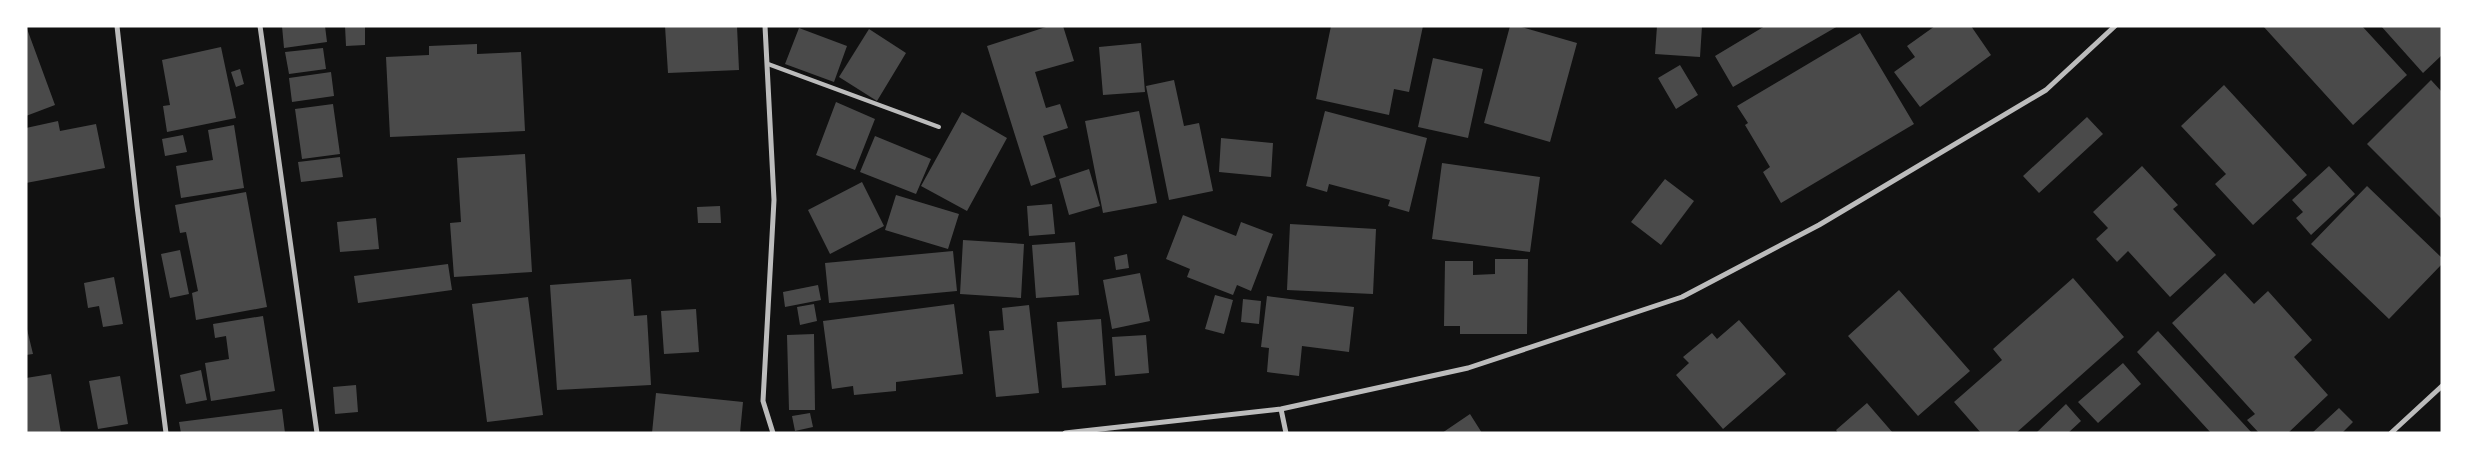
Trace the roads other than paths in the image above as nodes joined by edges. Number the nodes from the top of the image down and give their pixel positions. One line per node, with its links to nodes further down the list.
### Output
1 (117, 26): 9 (street)
2 (260, 26): 10 (street)
3 (765, 26): 5 (street)
4 (2115, 26): 8 (street)
5 (768, 64): 6 (lane); 11 (street)
6 (939, 127)
7 (2442, 386): 14 (street)
8 (1282, 409): 12 (street); 13 (street)
9 (166, 433)
10 (317, 433)
11 (773, 433)
12 (1065, 433)
13 (1286, 433)
14 (2391, 433)

